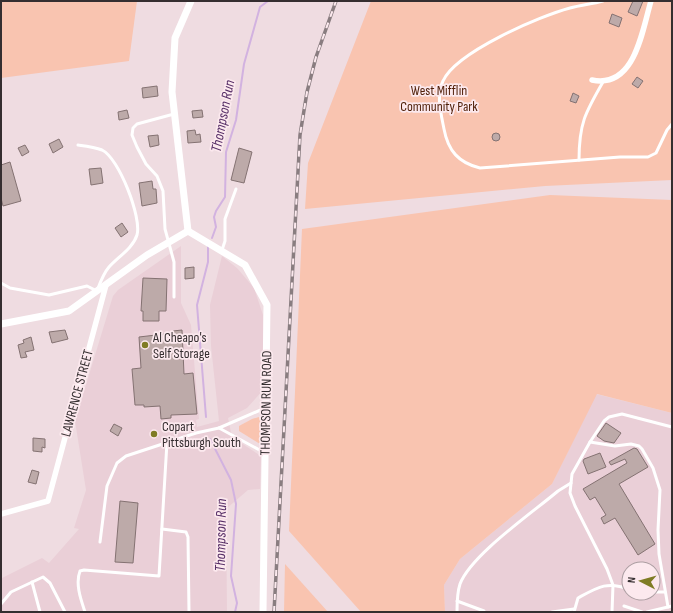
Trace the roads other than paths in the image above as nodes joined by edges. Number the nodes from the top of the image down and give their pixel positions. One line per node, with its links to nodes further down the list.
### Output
1 (191, 1): 6 (street)
2 (603, 1): 9 (lane)
3 (651, 1): 5 (street)
4 (592, 80): 5 (street)
5 (603, 82): 9 (lane)
6 (174, 114): 11 (street); 12 (lane)
7 (672, 124): 9 (lane)
8 (78, 145): 16 (lane)
9 (579, 160)
10 (236, 189): 13 (lane)
11 (188, 231): 12 (street); 13 (street, THOMPSON RUN ROAD)
12 (168, 243): 15 (street); 17 (lane)
13 (222, 250): 19 (street, THOMPSON RUN ROAD)
14 (1, 283): 16 (lane)
15 (106, 285): 16 (street); 26 (street, LAWRENCE STREET)
16 (97, 291): 18 (street)
17 (174, 297)
18 (1, 324)
19 (266, 408): 21 (lane); 24 (street, THOMPSON RUN ROAD)
20 (672, 427): 23 (lane)
21 (219, 428): 22 (lane); 24 (lane)
22 (167, 442): 27 (lane); 28 (lane)
23 (590, 442): 25 (lane); 33 (lane)
24 (265, 453): 45 (street, THOMPSON RUN ROAD)
25 (570, 483): 30 (lane); 34 (lane)
26 (1, 514)
27 (162, 530): 43 (lane); 44 (lane)
28 (100, 542)
29 (32, 582): 35 (lane); 41 (lane); 42 (lane)
30 (613, 585): 31 (lane); 39 (lane); 48 (lane)
31 (621, 586)
32 (661, 592): 33 (lane)
33 (665, 592): 38 (lane)
34 (457, 601): 40 (lane); 46 (lane)
35 (1, 604)
36 (624, 606): 49 (lane)
37 (672, 606): 38 (lane)
38 (668, 607): 50 (lane)
39 (574, 610): 47 (lane)
40 (484, 611)
41 (40, 612)
42 (65, 612)
43 (85, 612)
44 (190, 612)
45 (264, 612)
46 (457, 612)
47 (552, 612)
48 (612, 612)
49 (642, 612)
50 (647, 612)

